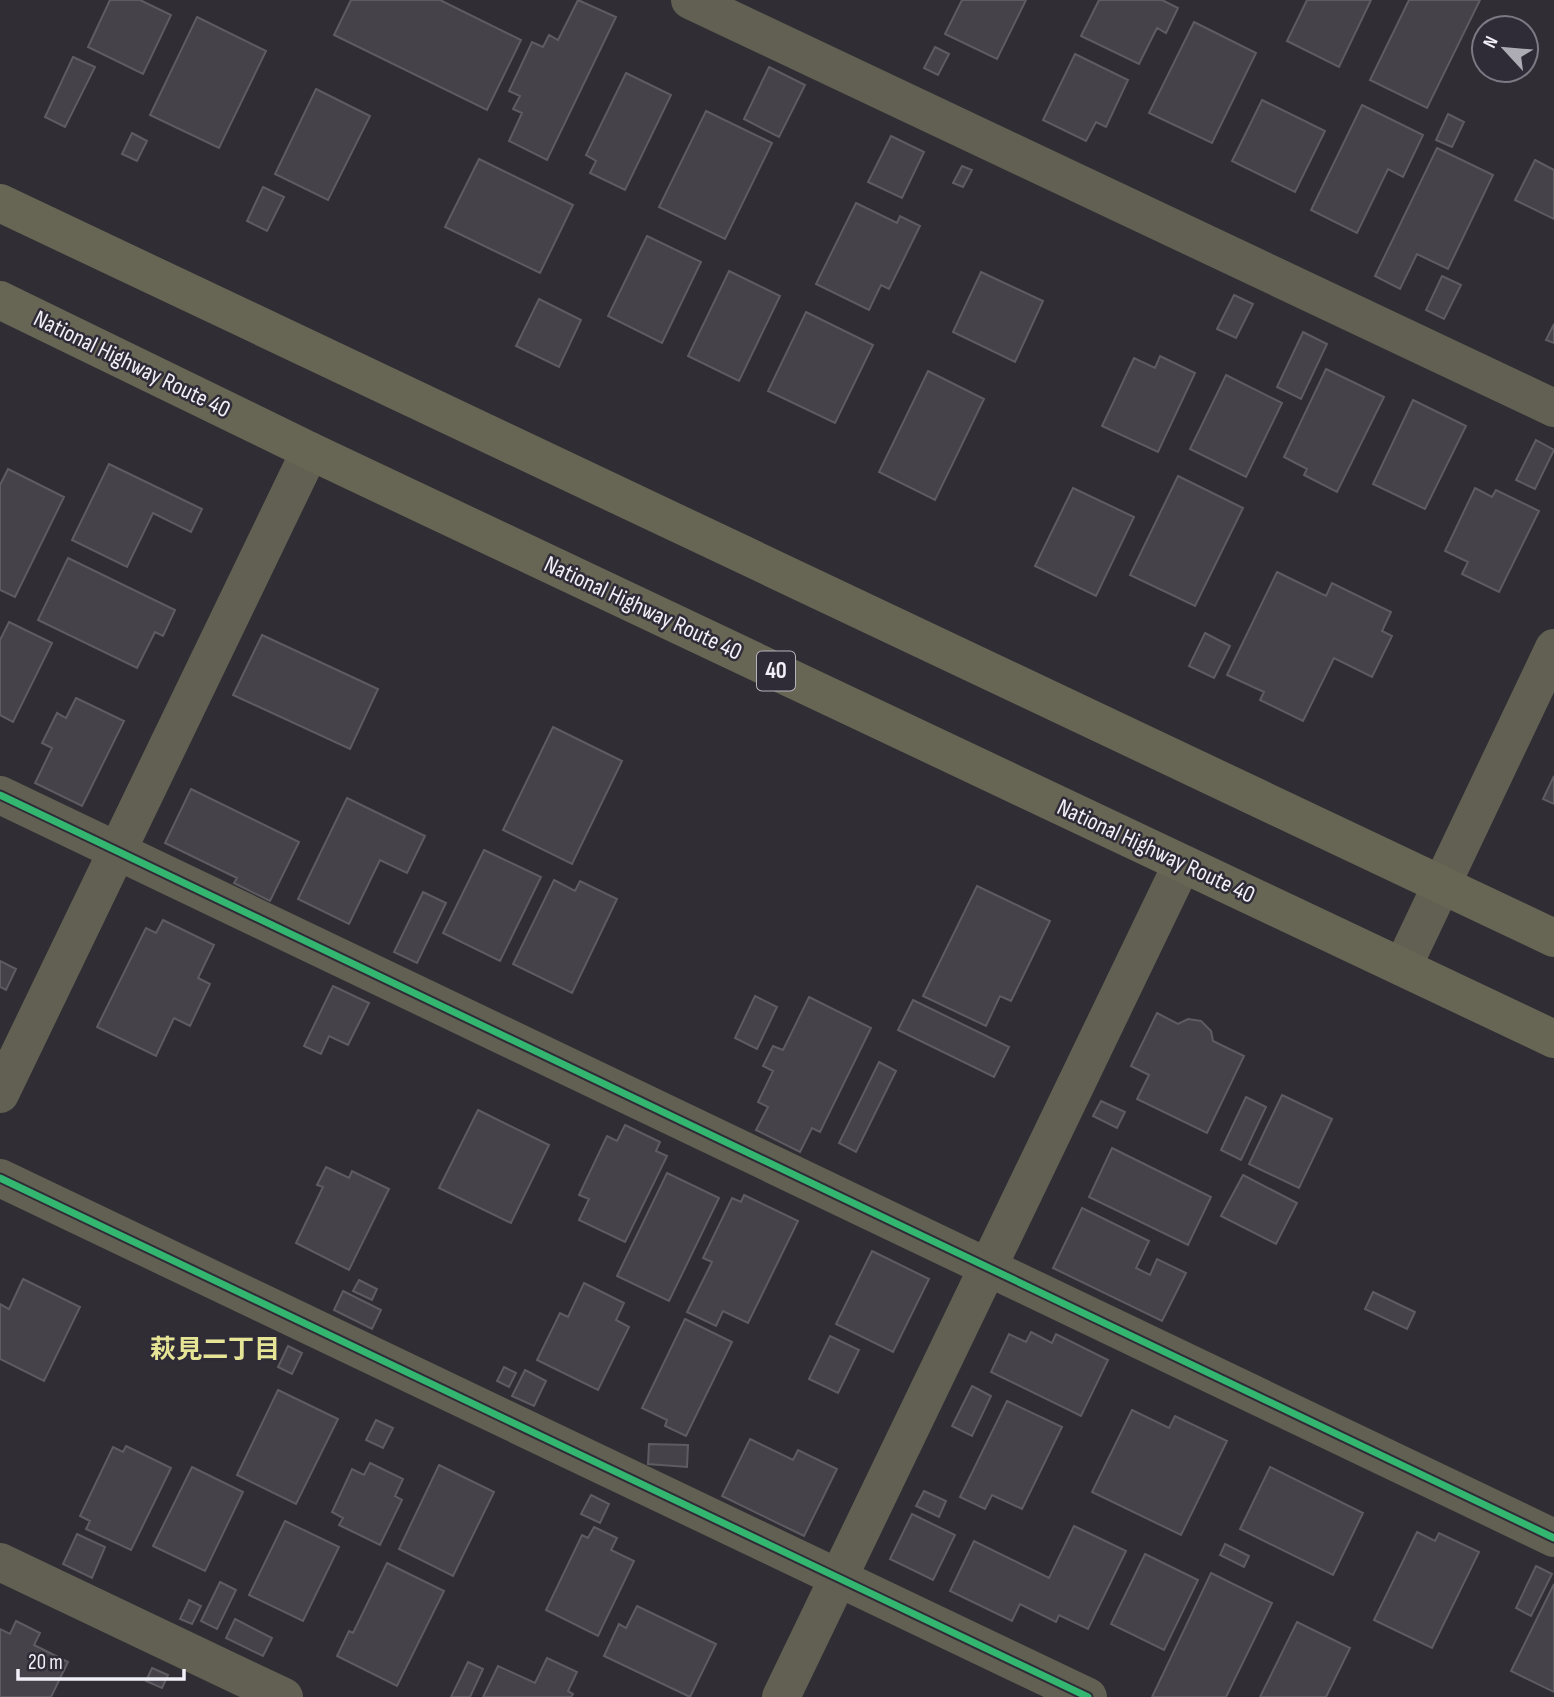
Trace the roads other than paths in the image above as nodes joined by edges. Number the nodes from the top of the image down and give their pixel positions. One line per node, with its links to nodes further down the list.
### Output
1 (691, 0): 4 (street)
2 (0, 203): 10 (highway)
3 (0, 300): 5 (highway, National Highway Route 40 / 40)
4 (1554, 408)
5 (310, 451): 8 (street); 9 (highway, National Highway Route 40 / 40)
6 (1554, 648): 10 (street)
7 (0, 795): 8 (street)
8 (115, 849): 14 (street); 16 (street)
9 (1182, 863): 12 (highway, National Highway Route 40 / 40); 16 (street)
10 (1443, 884): 11 (highway); 12 (street)
11 (1554, 937)
12 (1403, 966): 13 (highway, National Highway Route 40 / 40)
13 (1554, 1038)
14 (0, 1094)
15 (0, 1178): 19 (street)
16 (986, 1267): 17 (street); 19 (street)
17 (1554, 1538)
18 (0, 1562): 20 (street)
19 (838, 1578): 21 (street); 22 (street)
20 (284, 1697)
21 (781, 1697)
22 (1088, 1697)

